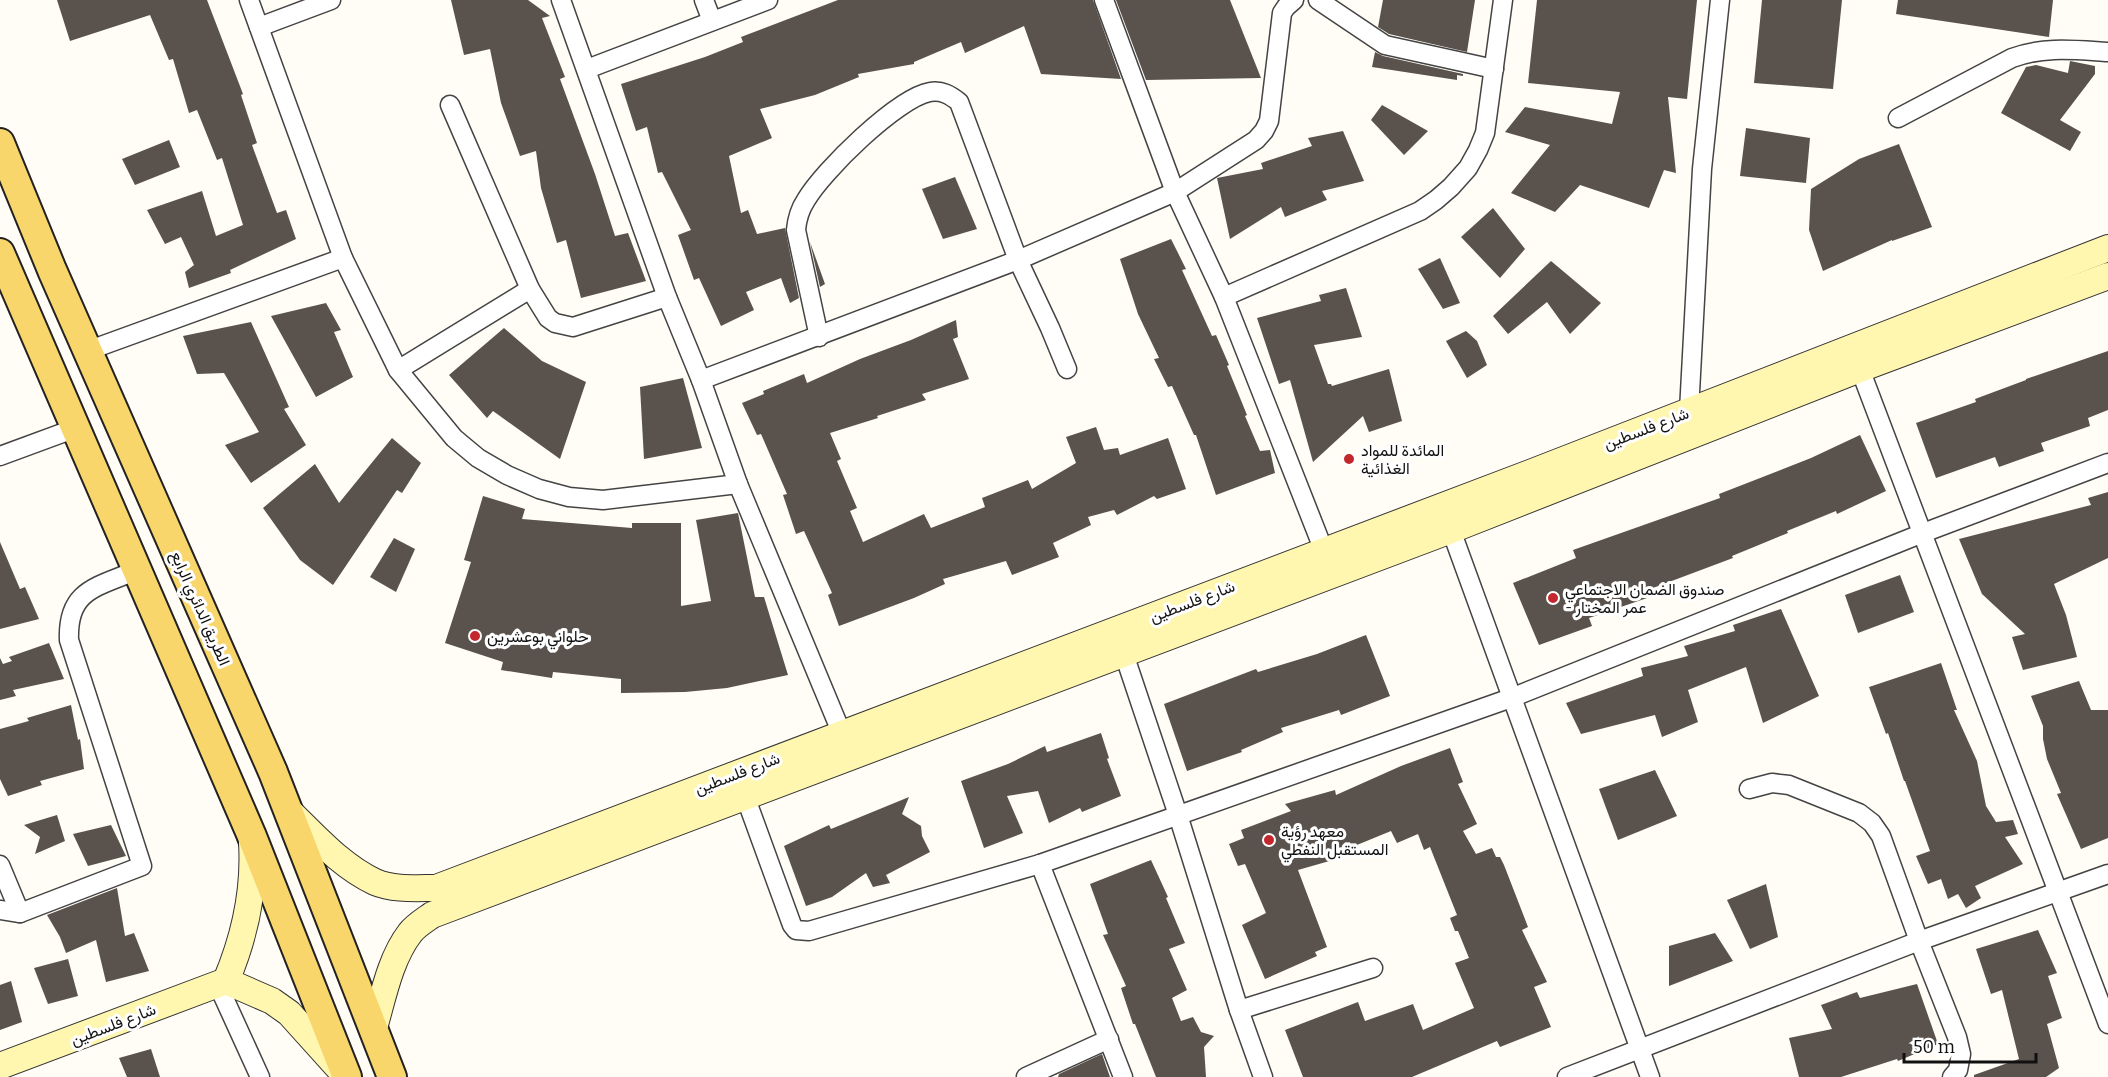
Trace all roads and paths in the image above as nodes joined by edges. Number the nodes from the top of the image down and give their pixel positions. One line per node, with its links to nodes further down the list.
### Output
1 (249, 0): 12 (street)
2 (331, 0): 12 (street)
3 (561, 0): 14 (street)
4 (704, 0): 11 (street)
5 (768, 0): 11 (street)
6 (1104, 0): 19 (street)
7 (1294, 0): 19 (street)
8 (1318, 0): 15 (street)
9 (1503, 0): 15 (street)
10 (1720, 0): 34 (street)
11 (712, 21): 14 (street)
12 (259, 27): 22 (street)
13 (2108, 52): 17 (street)
14 (587, 69): 26 (street)
15 (1494, 69): 27 (street)
16 (450, 105): 25 (street)
17 (1898, 118)
18 (0, 143): 29 (main road, الطريق الدائري الرابع)
19 (1175, 192): 23 (street); 27 (street)
20 (2108, 248): 34 (street, شارع فلسطين)
21 (0, 253): 35 (main road)
22 (343, 258): 29 (street); 32 (street)
23 (1018, 260): 28 (street); 28 (street); 30 (street)
24 (2108, 276): 31 (street, شارع فلسطين)
25 (530, 289): 26 (street); 32 (street)
26 (668, 297): 33 (street)
27 (1224, 297): 42 (street)
28 (819, 337): 33 (street)
29 (87, 351): 49 (main road, الطريق الدائري الرابع)
30 (1067, 369)
31 (1860, 369): 39 (street, شارع فلسطين); 41 (street)
32 (398, 370): 38 (street)
33 (701, 380): 38 (street)
34 (1689, 411): 39 (street, شارع فلسطين)
35 (76, 428): 36 (street); 43 (main road)
36 (0, 456)
37 (2108, 463): 41 (street)
38 (738, 484): 46 (street)
39 (1534, 484): 40 (street, شارع فلسطين); 42 (street, شارع فلسطين)
40 (1451, 530): 44 (street, شارع فلسطين); 45 (street)
41 (1923, 533): 45 (street); 55 (street)
42 (1324, 551): 46 (street, شارع فلسطين)
43 (137, 570): 51 (main road); 57 (street)
44 (1124, 654): 48 (street, شارع فلسطين); 50 (street)
45 (1511, 698): 50 (street); 65 (street)
46 (842, 734): 49 (street, شارع فلسطين)
47 (1749, 789): 58 (street)
48 (745, 796): 52 (street); 63 (street, شارع فلسطين)
49 (289, 811): 63 (main road, الطريق الدائري الرابع)
50 (1178, 815): 52 (street); 61 (street)
51 (251, 834): 60 (street); 68 (main road)
52 (1040, 864): 64 (street)
53 (0, 865): 57 (street)
54 (2108, 874): 55 (street)
55 (2058, 893): 58 (street); 62 (street)
56 (0, 910): 57 (street)
57 (20, 913)
58 (1919, 941): 65 (street); 75 (street)
59 (1373, 968): 61 (street)
60 (222, 983): 66 (street, شارع فلسطين); 67 (street); 68 (street)
61 (1239, 1011): 72 (street)
62 (2108, 1024)
63 (374, 1028): 69 (main road, الطريق الدائري الرابع)
64 (1108, 1039): 70 (street); 71 (street)
65 (1638, 1048): 73 (street); 74 (street)
66 (0, 1066)
67 (260, 1077)
68 (347, 1077)
69 (392, 1077)
70 (1026, 1077)
71 (1124, 1077)
72 (1263, 1077)
73 (1567, 1077)
74 (1650, 1077)
75 (1952, 1077)

